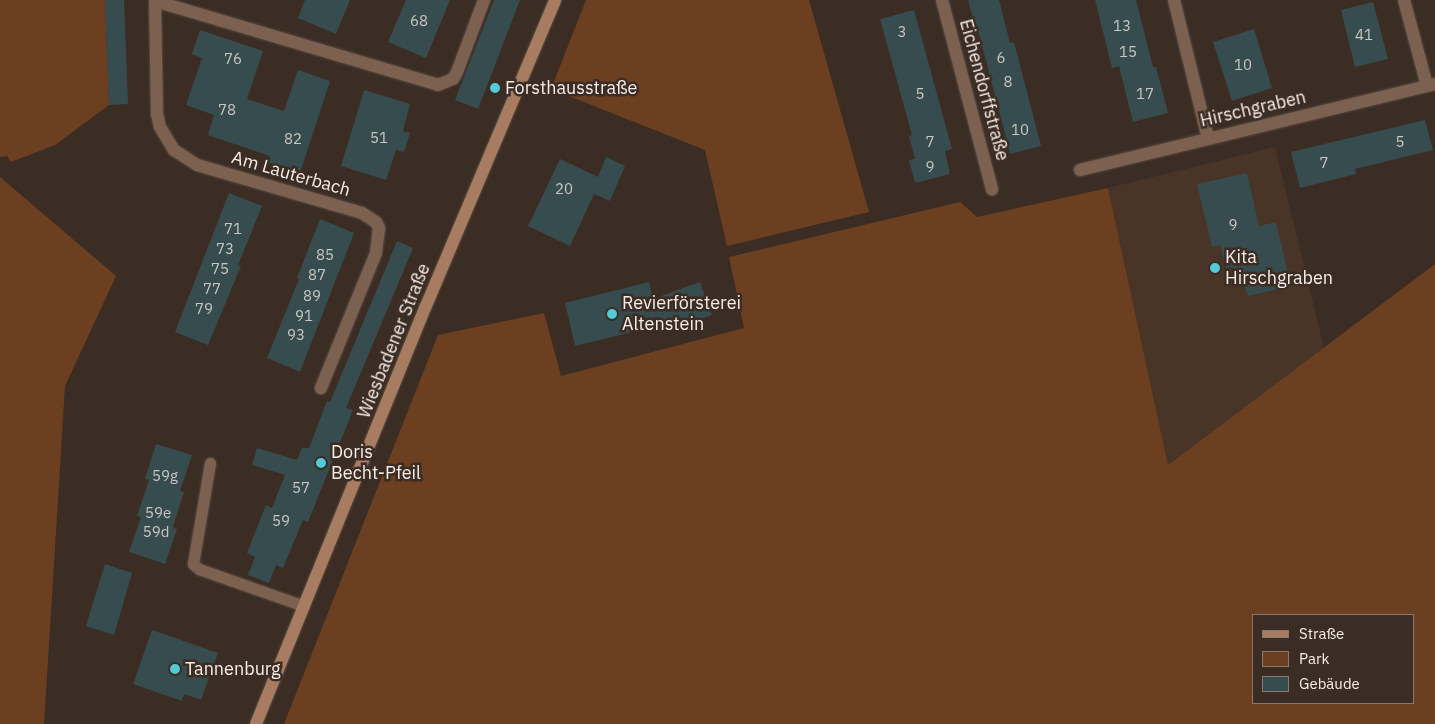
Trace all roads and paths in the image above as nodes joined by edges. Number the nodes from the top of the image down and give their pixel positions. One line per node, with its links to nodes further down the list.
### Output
1 (155, 0): 2 (street, Am Lauterbach); 11 (street, Am Lauterbach)
2 (484, 0)
3 (555, 0): 13 (main road, Wiesbadener Straße)
4 (942, 0): 10 (street, Eichendorffstraße)
5 (1174, 0): 8 (street)
6 (1404, 0): 7 (street)
7 (1431, 85): 8 (street, Hirschgraben)
8 (1208, 138): 9 (street, Hirschgraben)
9 (1080, 170)
10 (992, 189)
11 (321, 388)
12 (210, 463): 13 (lane)
13 (304, 606): 14 (main road, Wiesbadener Straße)
14 (256, 724)

